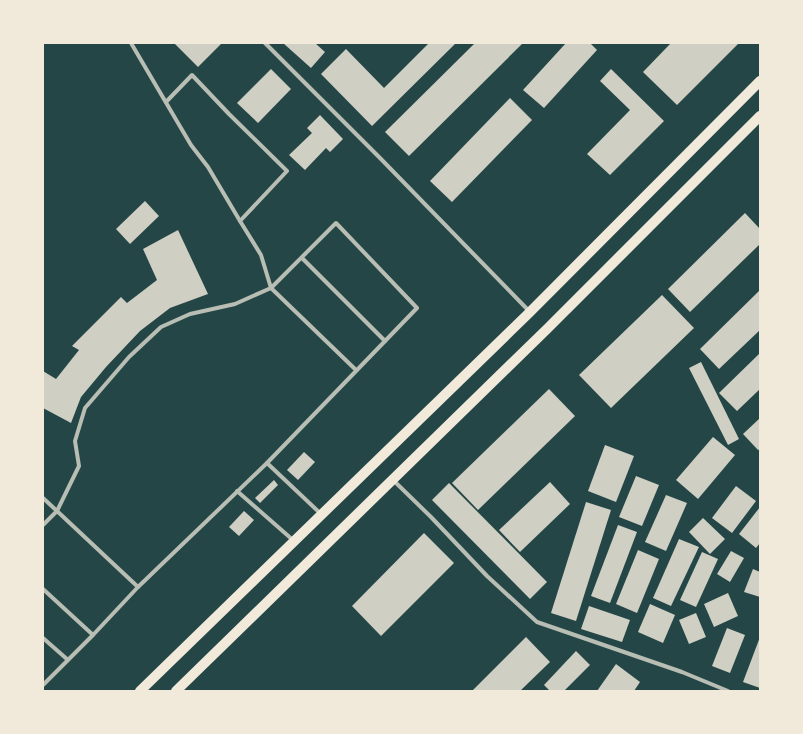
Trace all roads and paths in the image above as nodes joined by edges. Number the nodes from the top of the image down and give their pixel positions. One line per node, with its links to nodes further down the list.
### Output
1 (131, 43): 4 (street)
2 (265, 43): 9 (street)
3 (760, 81): 9 (main road)
4 (166, 102): 6 (street); 6 (street)
5 (760, 116): 13 (main road)
6 (240, 221): 8 (street)
7 (302, 258): 8 (street); 10 (street); 10 (street)
8 (271, 288): 11 (street); 16 (street)
9 (530, 312): 17 (main road)
10 (385, 340): 11 (street)
11 (356, 370): 12 (street)
12 (267, 463): 14 (street); 17 (street)
13 (392, 480): 27 (main road); 28 (street)
14 (237, 491): 19 (street); 20 (street)
15 (43, 498): 16 (street)
16 (57, 511): 18 (street); 20 (street)
17 (321, 515): 19 (main road)
18 (43, 525)
19 (294, 541): 26 (main road)
20 (138, 587): 22 (street)
21 (43, 589): 22 (street)
22 (93, 635): 24 (street)
23 (43, 638): 24 (street)
24 (68, 660): 25 (street)
25 (43, 683)
26 (140, 691)
27 (176, 691)
28 (728, 691)

